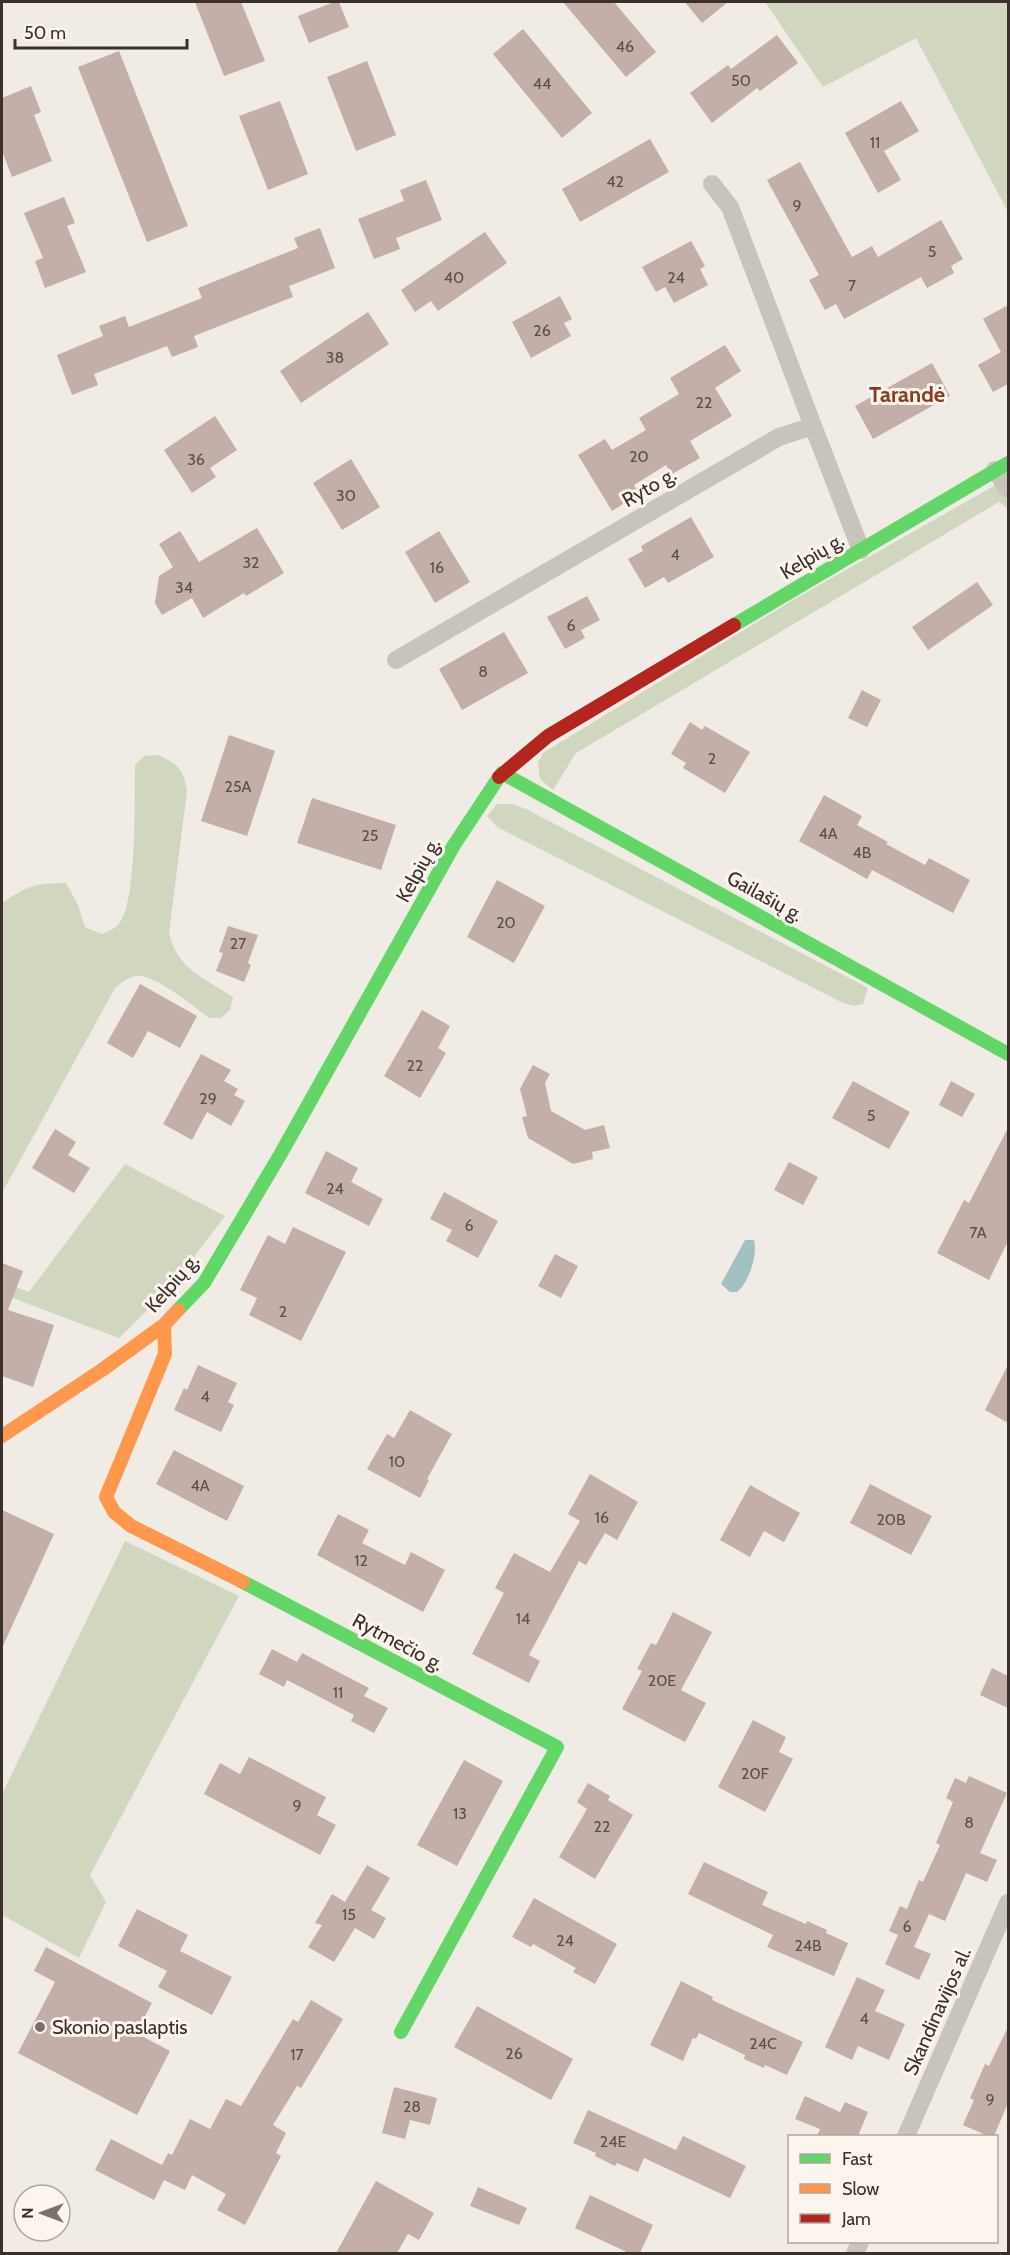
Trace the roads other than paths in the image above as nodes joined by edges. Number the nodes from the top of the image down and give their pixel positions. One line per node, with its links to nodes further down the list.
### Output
1 (712, 184): 2 (street)
2 (813, 426): 5 (street); 6 (street, Ryto g.)
3 (1002, 466): 4 (street); 5 (street, Kelpių g.)
4 (1008, 489)
5 (861, 550): 7 (street, Kelpių g.)
6 (396, 660)
7 (502, 773): 8 (street, Gailašių g.); 9 (street, Kelpių g.)
8 (1008, 1054)
9 (164, 1324): 10 (street, Kelpių g.); 12 (street, Rytmečio g.)
10 (2, 1436)
11 (1008, 1903): 13 (street, Skandinavijos al.)
12 (401, 2032)
13 (906, 2135)

